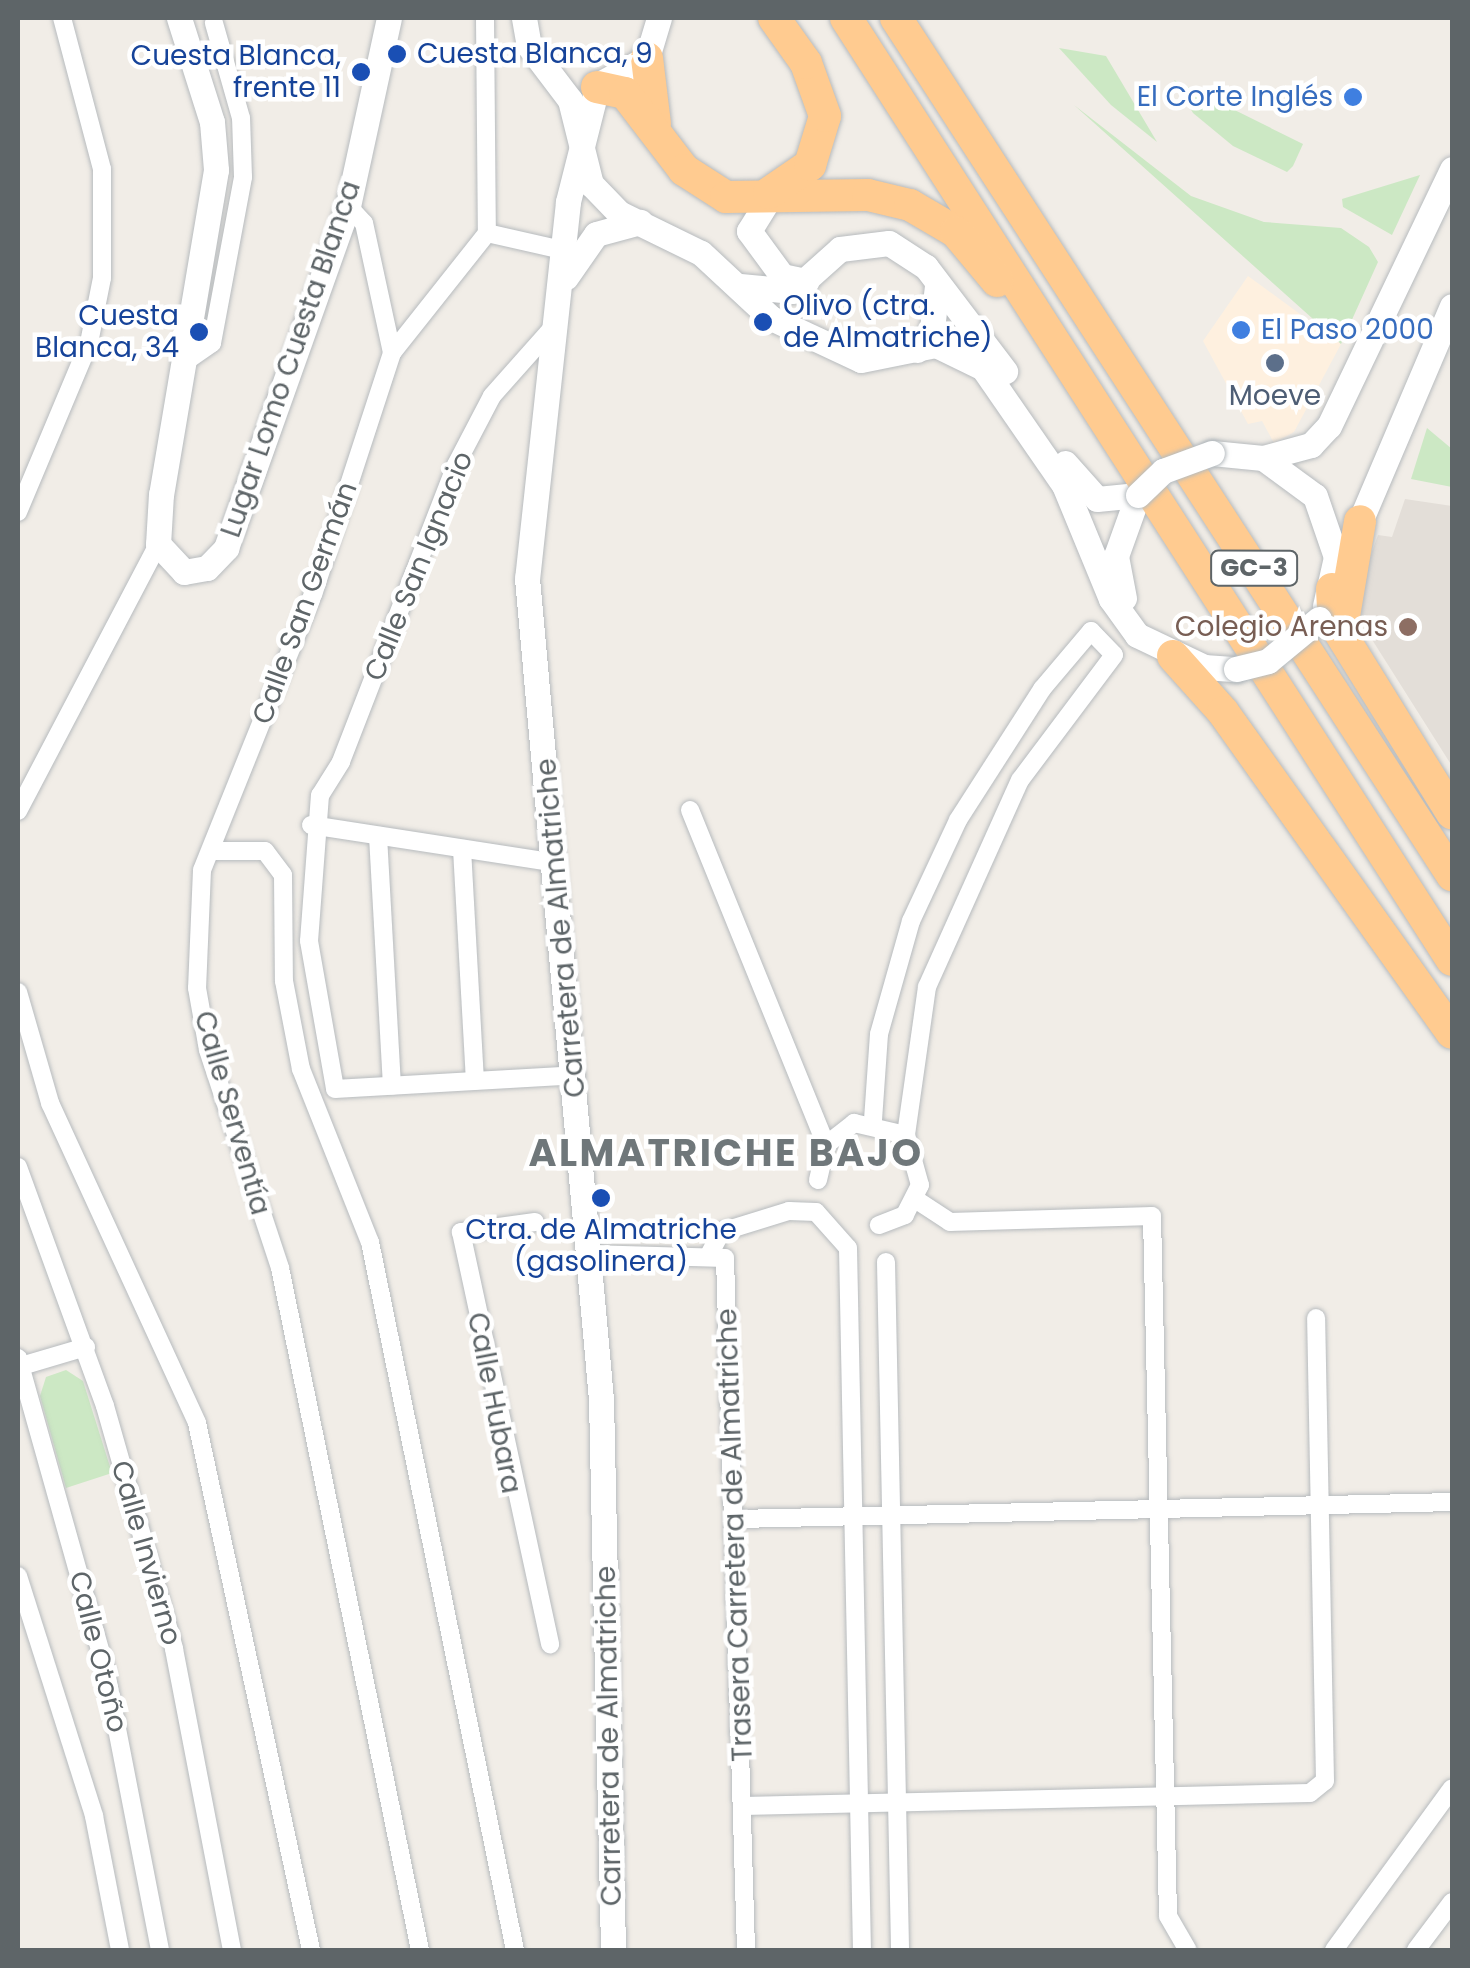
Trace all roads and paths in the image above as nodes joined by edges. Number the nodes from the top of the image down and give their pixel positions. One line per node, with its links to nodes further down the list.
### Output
1 (62, 18): 35 (street)
2 (180, 18): 32 (main road)
3 (390, 18): 20 (main road, Lugar Lomo Cuesta Blanca)
4 (484, 18): 22 (street)
5 (524, 18): 13 (main road)
6 (659, 18): 12 (main road)
7 (774, 18): 18 (highway)
8 (846, 18): 36 (highway, GC-3)
9 (896, 18): 24 (highway, GC-3)
10 (919, 18): 24 (highway)
11 (214, 23): 32 (street)
12 (647, 58): 14 (main road); 15 (highway)
13 (546, 71): 14 (main road); 16 (main road)
14 (597, 87): 15 (highway); 16 (main road)
15 (656, 124): 18 (highway)
16 (578, 148): 21 (main road); 23 (main road, Carretera de Almatriche)
17 (1452, 169): 33 (main road)
18 (704, 186): 19 (highway, GC-3)
19 (767, 202): 26 (main road); 36 (highway, GC-3)
20 (348, 206): 31 (street); 38 (main road, Lugar Lomo Cuesta Blanca)
21 (640, 222): 25 (main road); 29 (main road)
22 (487, 233): 23 (street); 31 (street, Calle San Germán)
23 (562, 250): 29 (main road, Carretera de Almatriche)
24 (1056, 262): 50 (highway, GC-3)
25 (727, 278): 26 (main road); 30 (main road)
26 (806, 281): 27 (main road)
27 (937, 286): 30 (main road); 34 (main road)
28 (1452, 306): 37 (main road)
29 (557, 314): 45 (street, Calle San Ignacio); 49 (main road, Carretera de Almatriche)
30 (917, 350): 41 (main road)
31 (392, 352): 48 (street, Calle San Germán)
32 (185, 362): 38 (main road)
33 (1263, 458): 34 (main road, bridge); 39 (main road)
34 (1130, 499): 41 (main road)
35 (18, 512)
36 (1172, 520): 51 (highway, GC-3)
37 (1360, 521): 39 (main road); 40 (highway)
38 (158, 544): 42 (street)
39 (1325, 604): 40 (highway); 41 (main road, bridge)
40 (1347, 645): 44 (highway)
41 (1164, 650): 53 (highway)
42 (18, 810)
43 (690, 810): 59 (street)
44 (1452, 814)
45 (311, 826): 46 (street); 56 (street)
46 (378, 836): 47 (street); 56 (street)
47 (462, 848): 49 (street); 55 (street)
48 (212, 851): 89 (street, Calle Serventía); 90 (street)
49 (556, 863): 54 (main road, Carretera de Almatriche)
50 (1452, 875)
51 (1452, 960)
52 (18, 992): 88 (street)
53 (1452, 1033)
54 (575, 1075): 55 (street); 65 (main road, Carretera de Almatriche)
55 (475, 1081): 56 (street)
56 (392, 1086)
57 (873, 1120): 58 (street); 58 (street); 59 (street)
58 (906, 1135): 62 (street)
59 (826, 1144): 61 (street)
60 (18, 1167): 69 (street, Calle Invierno)
61 (818, 1180)
62 (915, 1198): 64 (street); 73 (street)
63 (535, 1222): 78 (street, Calle Hubara)
64 (879, 1225)
65 (588, 1254): 66 (street); 91 (main road, Carretera de Almatriche)
66 (709, 1255): 74 (street); 76 (street, Trasera Carretera de Almatriche)
67 (886, 1262): 75 (street)
68 (1316, 1318): 72 (street)
69 (86, 1348): 70 (street); 87 (street, Calle Invierno)
70 (18, 1363): 86 (street, Calle Otoño)
71 (1452, 1502): 72 (street)
72 (1320, 1506): 73 (street); 80 (street)
73 (1159, 1508): 75 (street); 80 (street)
74 (852, 1516): 75 (street); 76 (street); 82 (street)
75 (890, 1516): 81 (street)
76 (738, 1520): 83 (street, Trasera Carretera de Almatriche)
77 (18, 1576): 85 (street)
78 (550, 1645)
79 (1452, 1788): 96 (street)
80 (1166, 1795): 81 (street); 95 (street)
81 (897, 1804): 82 (street); 94 (street)
82 (859, 1805): 83 (street); 93 (street)
83 (743, 1806): 92 (street, Trasera Carretera de Almatriche)
84 (1452, 1902): 97 (street)
85 (120, 1950)
86 (160, 1950)
87 (232, 1950)
88 (312, 1950)
89 (420, 1950)
90 (515, 1950)
91 (613, 1950)
92 (746, 1950)
93 (862, 1950)
94 (900, 1950)
95 (1188, 1950)
96 (1334, 1950)
97 (1416, 1950)

